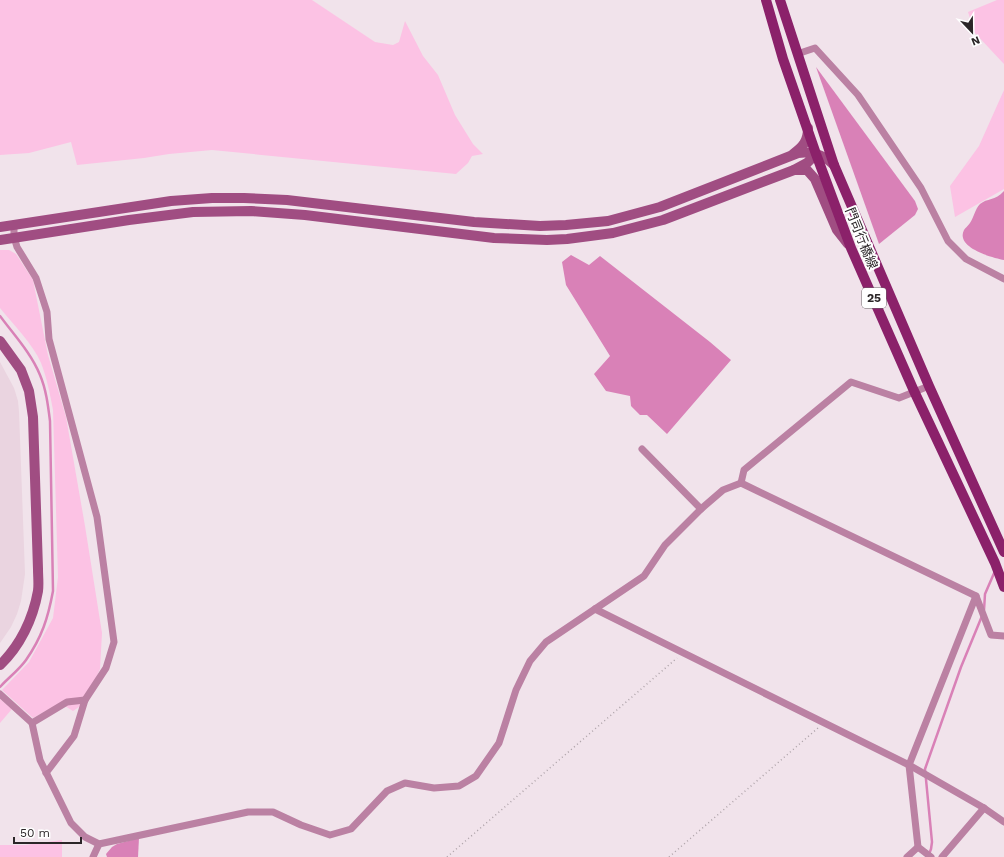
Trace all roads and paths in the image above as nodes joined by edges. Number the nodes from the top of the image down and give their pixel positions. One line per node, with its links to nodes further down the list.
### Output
1 (766, 0): 5 (main road, 門司行橋線 / 25)
2 (774, 0): 6 (main road)
3 (780, 0): 4 (main road, 門司行橋線 / 25)
4 (797, 54): 8 (main road, 門司行橋線 / 25); 15 (street)
5 (808, 128): 6 (main road, 門司行橋線 / 25); 7 (street)
6 (816, 154): 7 (street); 8 (street); 9 (street); 14 (main road, 門司行橋線 / 25)
7 (791, 155): 10 (street)
8 (834, 165): 17 (main road, 門司行橋線 / 25)
9 (794, 170): 12 (street); 14 (street)
10 (14, 224): 11 (street); 12 (street)
11 (0, 227)
12 (14, 237): 13 (street); 30 (street)
13 (0, 240)
14 (851, 248): 18 (main road, 門司行橋線 / 25)
15 (1004, 279)
16 (0, 341): 28 (street)
17 (929, 386): 18 (street); 22 (main road, 門司行橋線 / 25)
18 (914, 391): 20 (street); 23 (main road, 門司行橋線 / 25)
19 (642, 449): 21 (street)
20 (741, 483): 21 (street); 24 (street)
21 (701, 509): 25 (street)
22 (1004, 552)
23 (1004, 587)
24 (976, 596): 26 (street); 33 (street)
25 (595, 609): 27 (street); 37 (street)
26 (1004, 636)
27 (683, 653): 32 (street); 40 (path)
28 (0, 665)
29 (0, 694): 31 (street)
30 (85, 700): 31 (street); 34 (street)
31 (32, 723): 34 (street)
32 (824, 723): 33 (street); 41 (path)
33 (909, 765): 35 (street); 38 (street)
34 (46, 773): 37 (street)
35 (984, 808): 36 (street); 44 (street)
36 (1004, 822)
37 (99, 844): 39 (street)
38 (918, 848): 42 (street); 43 (street)
39 (93, 857)
40 (447, 857)
41 (670, 857)
42 (907, 857)
43 (931, 857)
44 (942, 857)

